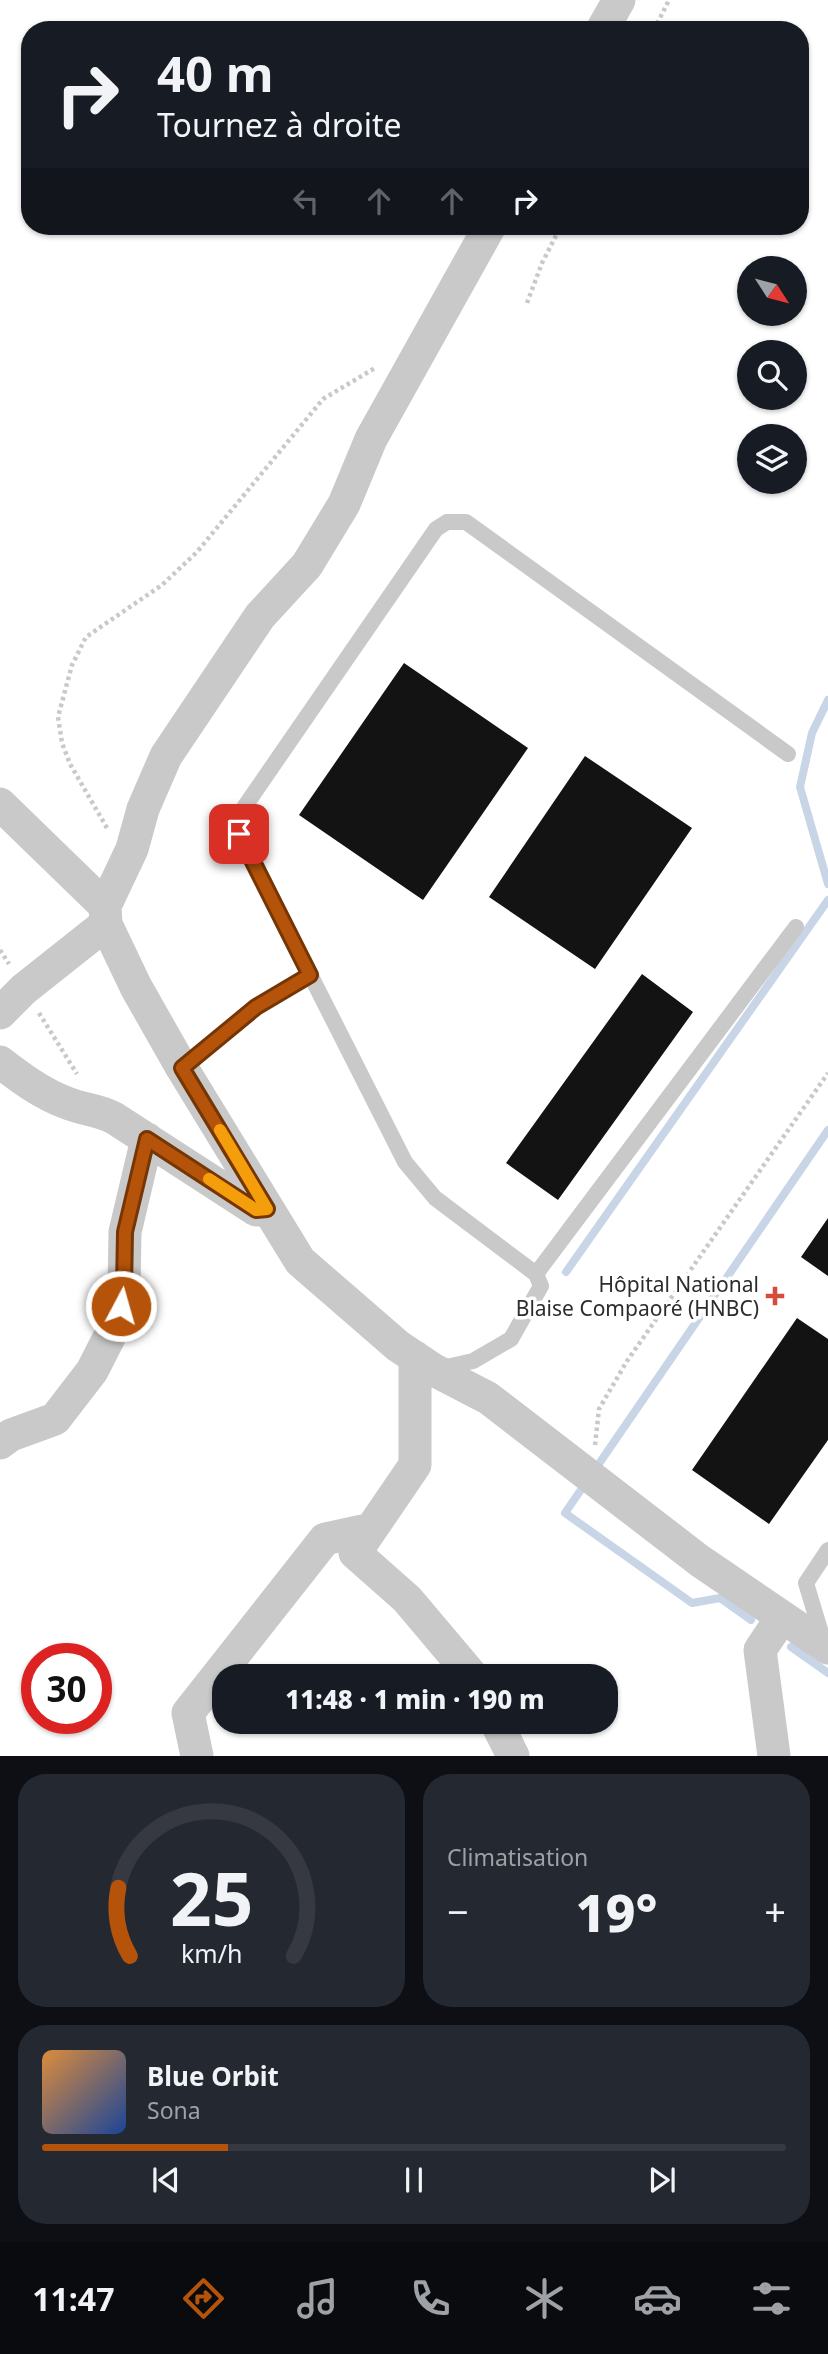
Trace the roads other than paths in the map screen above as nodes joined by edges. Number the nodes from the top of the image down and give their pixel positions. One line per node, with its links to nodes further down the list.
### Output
1 (619, 0): 2 (street)
2 (607, 21)
3 (485, 235): 6 (street)
4 (788, 754): 8 (lane)
5 (0, 804): 6 (street)
6 (105, 915): 9 (street); 11 (street)
7 (796, 927): 14 (lane)
8 (310, 975): 11 (lane); 14 (lane)
9 (0, 1013)
10 (0, 1062): 12 (street)
11 (182, 1068): 13 (street)
12 (147, 1139): 13 (street); 16 (street)
13 (267, 1209): 15 (street)
14 (536, 1274): 15 (lane)
15 (424, 1363): 17 (street); 19 (street)
16 (0, 1443)
17 (371, 1528): 21 (street); 23 (street)
18 (828, 1550): 20 (lane)
19 (782, 1617): 20 (street); 25 (street)
20 (825, 1640)
21 (462, 1664)
22 (502, 1734): 24 (street)
23 (197, 1755)
24 (513, 1755)
25 (774, 1755)

